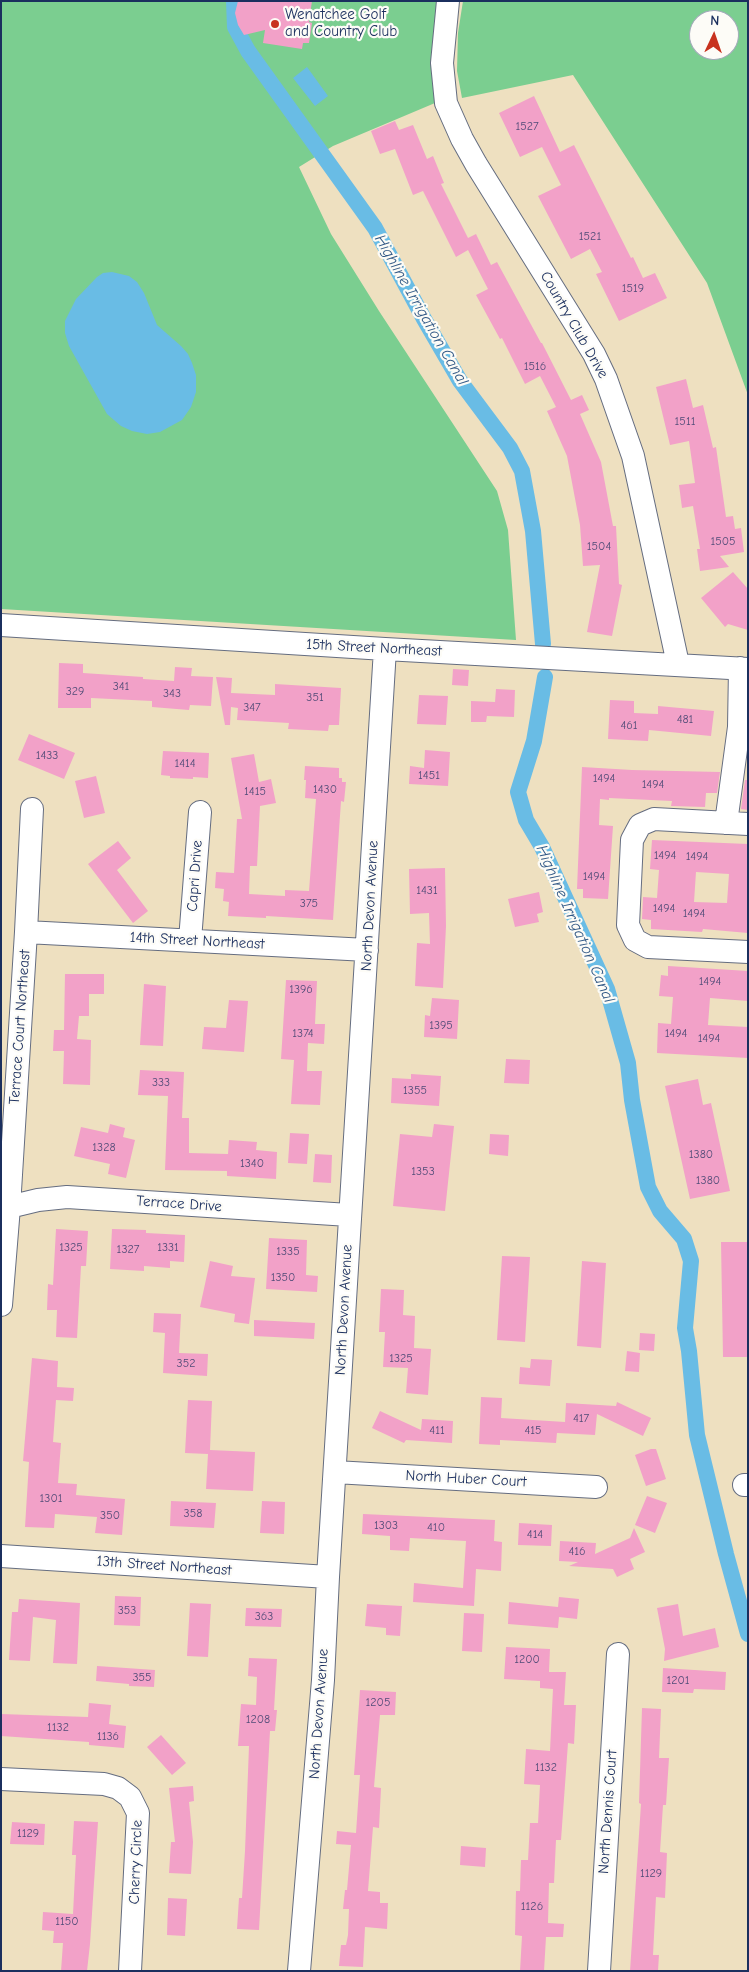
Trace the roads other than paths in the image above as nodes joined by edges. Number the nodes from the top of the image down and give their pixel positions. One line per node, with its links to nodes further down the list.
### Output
1 (448, 1): 4 (street, Country Club Drive)
2 (1, 626): 3 (street, 15th Street Northeast)
3 (385, 649): 4 (street, 15th Street Northeast); 12 (street, North Devon Avenue)
4 (678, 664): 5 (street, 15th Street Northeast)
5 (744, 669): 8 (street)
6 (32, 809): 10 (street, Terrace Court Northeast)
7 (200, 812): 11 (street, Capri Drive)
8 (726, 823): 9 (street); 13 (street)
9 (748, 824)
10 (26, 932): 11 (street, 14th Street Northeast); 14 (street, Terrace Court Northeast)
11 (190, 940): 12 (street, 14th Street Northeast)
12 (367, 950): 15 (street, North Devon Avenue)
13 (748, 952)
14 (9, 1207): 15 (street, Terrace Drive); 16 (street, Terrace Court Northeast)
15 (349, 1215): 17 (street, North Devon Avenue)
16 (1, 1305)
17 (335, 1472): 18 (street, North Huber Court); 20 (street, North Devon Avenue)
18 (596, 1487)
19 (1, 1556): 20 (street, 13th Street Northeast)
20 (328, 1577): 24 (street, North Devon Avenue)
21 (618, 1654): 25 (street, North Dennis Court)
22 (1, 1778): 23 (street, Cherry Circle)
23 (130, 1971)
24 (299, 1971)
25 (599, 1971)

